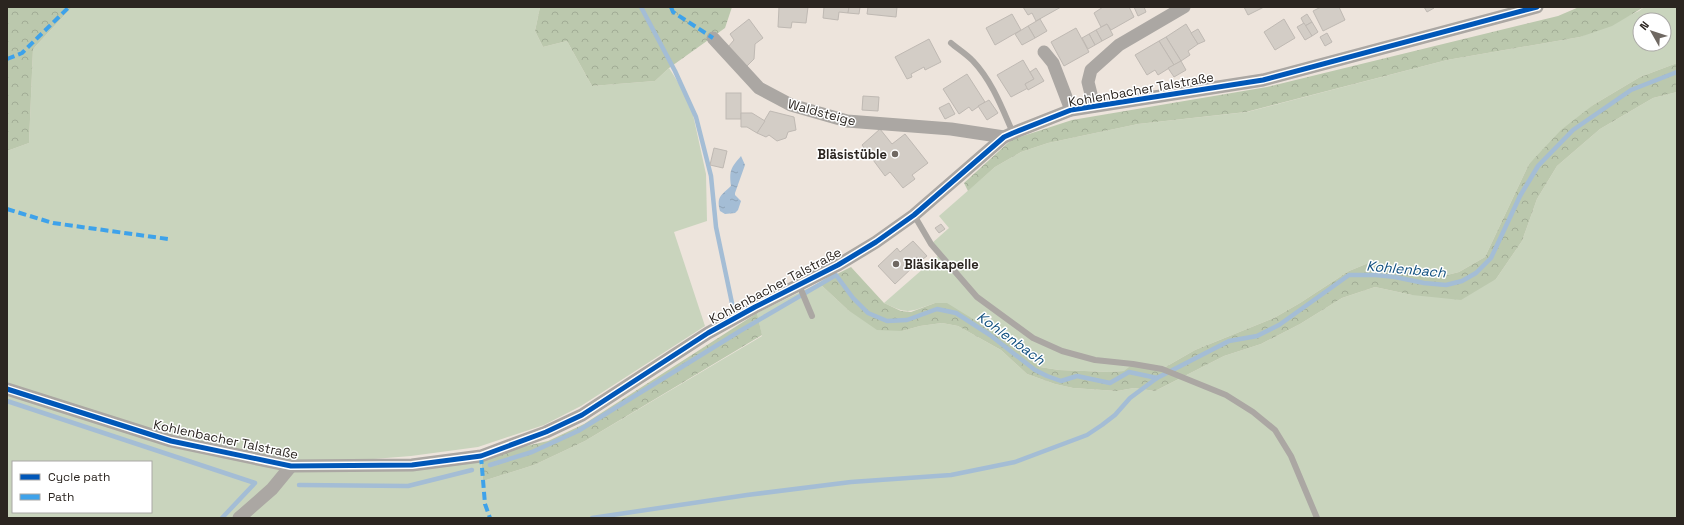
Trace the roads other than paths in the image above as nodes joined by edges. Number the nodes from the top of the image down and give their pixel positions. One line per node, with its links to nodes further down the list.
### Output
1 (1184, 7): 6 (street)
2 (1537, 7): 6 (street, Kohlenbacher Talstraße)
3 (713, 38): 8 (street, Waldsteige)
4 (951, 43): 8 (lane)
5 (1044, 52): 7 (street)
6 (1094, 106): 7 (street, Kohlenbacher Talstraße)
7 (1071, 110): 8 (street, Kohlenbacher Talstraße)
8 (1009, 135): 9 (street, Kohlenbacher Talstraße)
9 (914, 215): 10 (street, Kohlenbacher Talstraße); 15 (lane)
10 (800, 288): 11 (lane); 13 (street, Kohlenbacher Talstraße)
11 (812, 316)
12 (7, 389): 13 (street, Kohlenbacher Talstraße)
13 (291, 466): 14 (street, Kohlenbacher Talstraße)
14 (239, 518)
15 (1317, 518)

